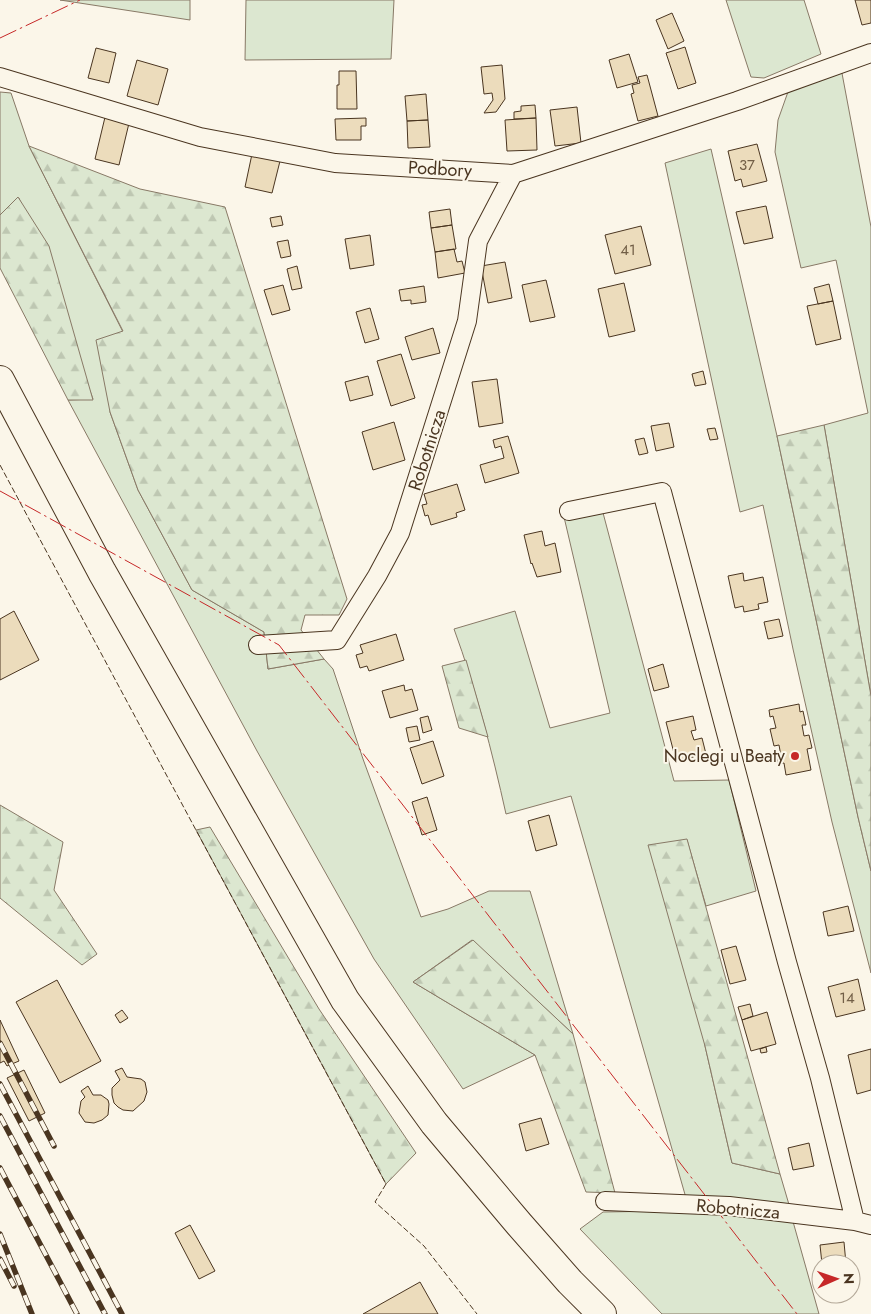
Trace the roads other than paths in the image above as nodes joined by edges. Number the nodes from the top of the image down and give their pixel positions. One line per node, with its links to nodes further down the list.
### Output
1 (871, 53): 3 (street, Podbory)
2 (0, 77): 3 (street, Podbory)
3 (513, 174): 6 (street, Robotnicza)
4 (0, 380): 9 (main road)
5 (569, 511): 8 (street)
6 (258, 645)
7 (605, 1201): 8 (street, Robotnicza)
8 (863, 1223)
9 (602, 1314)

